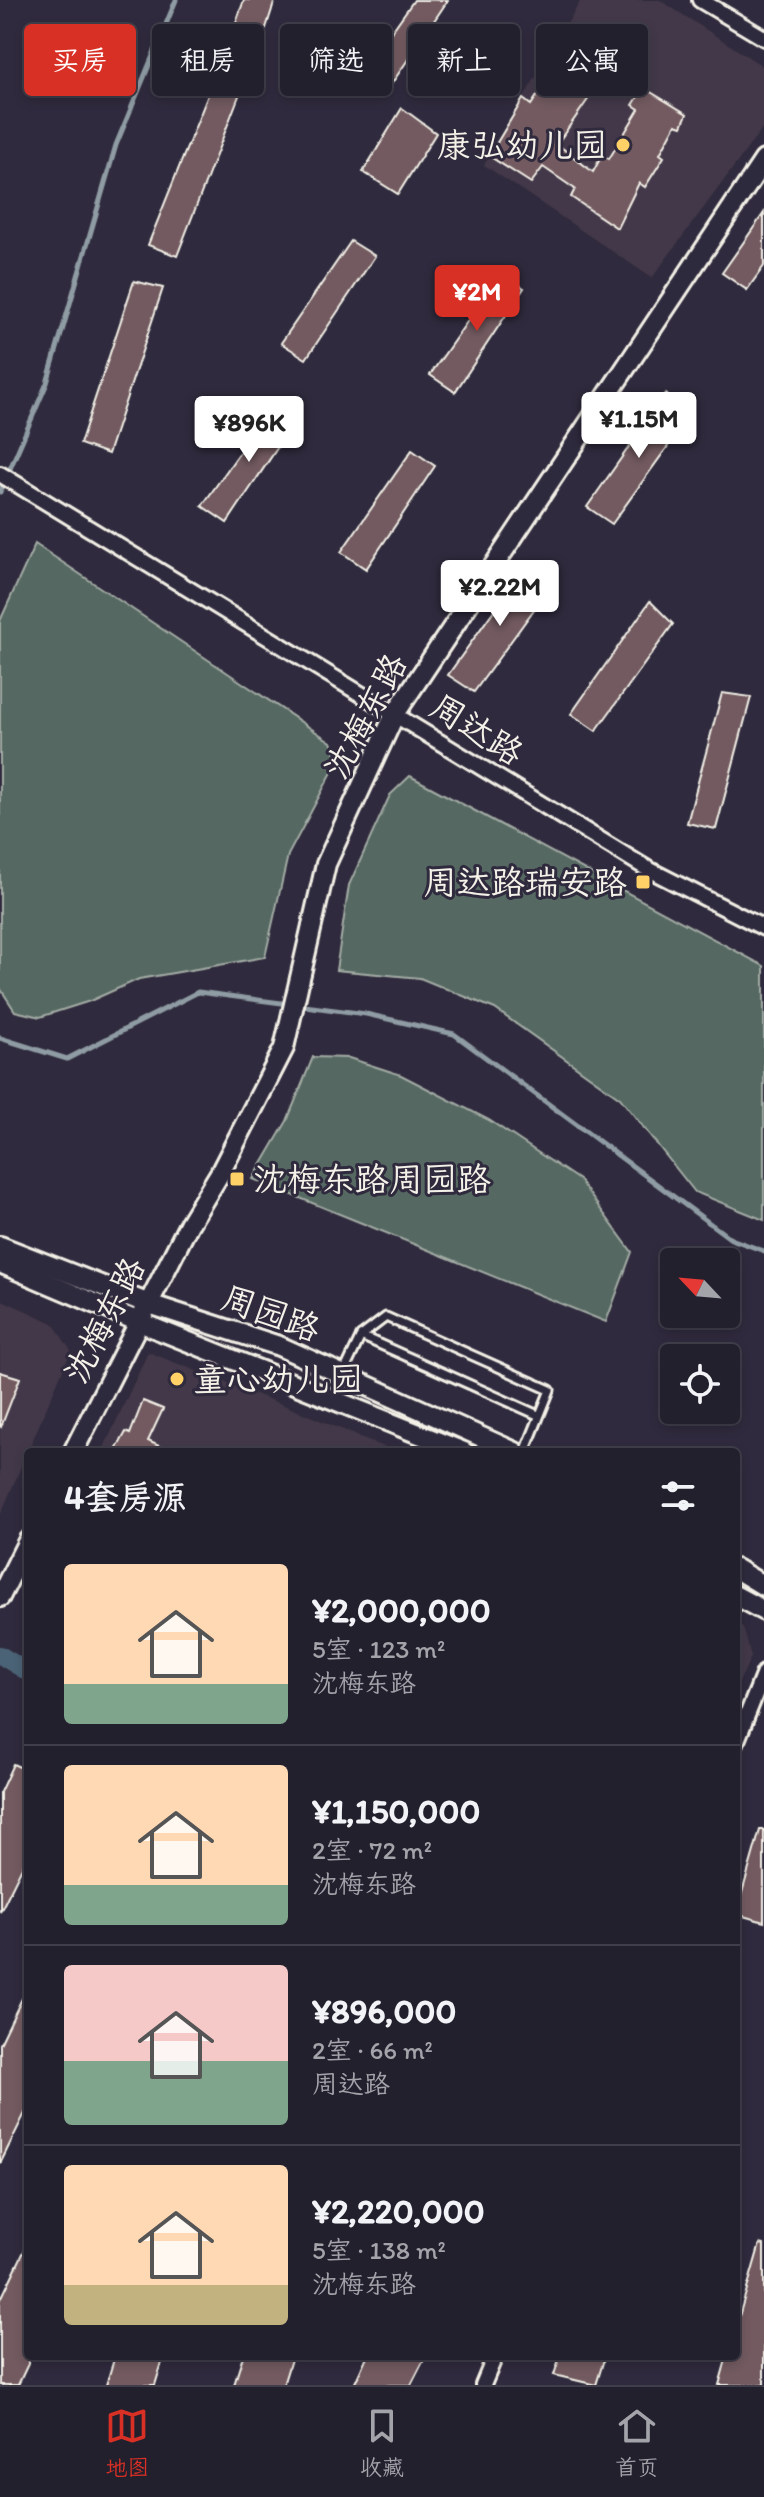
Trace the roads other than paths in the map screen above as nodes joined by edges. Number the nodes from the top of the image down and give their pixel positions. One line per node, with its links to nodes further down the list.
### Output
1 (700, 0): 2 (street)
2 (764, 38)
3 (764, 160): 5 (street, 沈梅东路)
4 (0, 474): 5 (street, 周达路)
5 (395, 714): 6 (street, 周达路); 9 (street, 沈梅东路)
6 (764, 928)
7 (0, 1246): 9 (street, 周园路)
8 (0, 1263): 10 (street, 周园路)
9 (149, 1304): 10 (street, 沈梅东路); 12 (street, 周园路)
10 (139, 1322): 14 (street, 沈梅东路); 15 (street, 周园路)
11 (361, 1336): 12 (lane); 13 (lane); 13 (lane)
12 (343, 1375): 16 (street, 周园路)
13 (538, 1415): 17 (lane)
14 (75, 1448)
15 (454, 1448)
16 (506, 1448)
17 (526, 1448)
18 (24, 1549): 21 (street)
19 (740, 1571): 20 (street)
20 (764, 1586)
21 (0, 1596)
22 (740, 1598): 23 (street)
23 (764, 1611)
24 (764, 1673): 25 (street)
25 (740, 1733)
26 (493, 2360): 27 (street)
27 (483, 2385)

